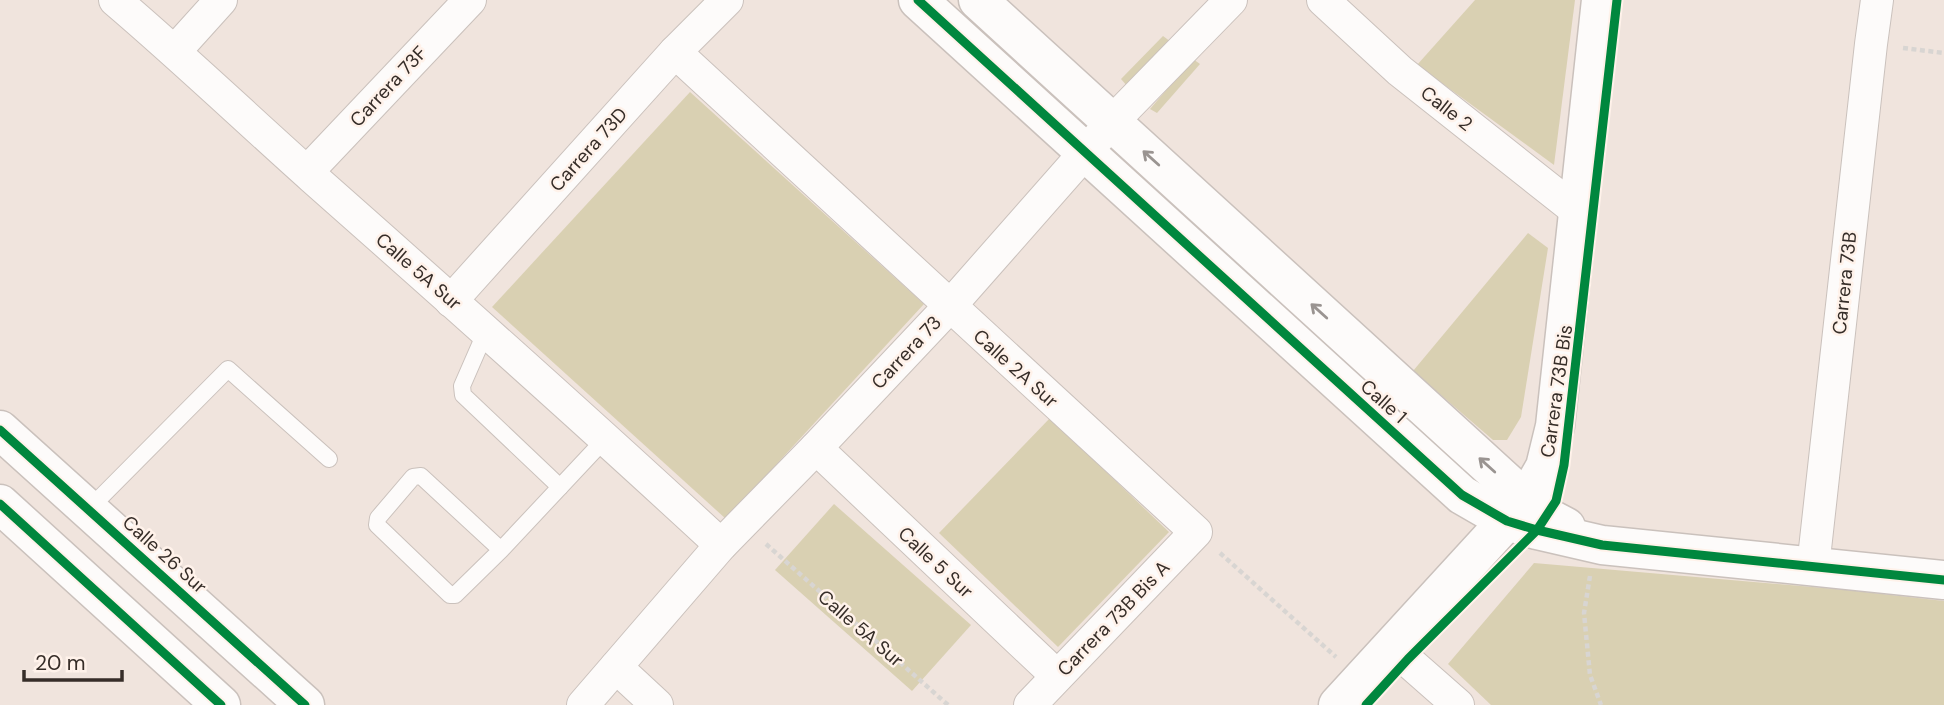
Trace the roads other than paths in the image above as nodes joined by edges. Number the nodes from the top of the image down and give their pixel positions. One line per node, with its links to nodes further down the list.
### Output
1 (115, 0): 11 (street, Calle 5A Sur)
2 (220, 0): 11 (street)
3 (470, 0): 15 (street, Carrera 73F)
4 (727, 0): 12 (street, Carrera 73D)
5 (918, 0): 14 (street, Calle 1)
6 (978, 0): 13 (street, Calle 1)
7 (1231, 0): 13 (street, Carrera 73)
8 (1323, 0): 16 (street, Calle 2)
9 (1601, 0): 16 (street, Carrera 73B Bis)
10 (1877, 0): 31 (street, Carrera 73B)
11 (175, 51): 15 (street, Calle 5A Sur)
12 (675, 52): 17 (street, Carrera 73D); 18 (street, Calle 2A Sur)
13 (1112, 122): 14 (street, Carrera 73); 27 (street, Calle 1, one-way to 13)
14 (1085, 154): 18 (street, Carrera 73); 27 (street, Calle 1)
15 (307, 172): 17 (street, Calle 5A Sur)
16 (1577, 211): 27 (street, Carrera 73B Bis)
17 (451, 301): 19 (street, Calle 5A Sur)
18 (949, 307): 22 (street, Carrera 73); 28 (street, Calle 2A Sur)
19 (486, 331): 21 (street, Calle 5A Sur); 24 (lane)
20 (0, 430): 26 (street, Calle 26 Sur)
21 (606, 438): 24 (lane); 29 (street, Calle 5A Sur)
22 (816, 448): 29 (street, Carrera 73); 36 (street, Calle 5 Sur)
23 (329, 459): 26 (lane)
24 (560, 487): 30 (lane)
25 (0, 503): 38 (street)
26 (89, 509): 34 (street, Calle 26 Sur)
27 (1516, 510): 31 (street, Calle 1); 33 (street, Carrera 73B Bis)
28 (1196, 532): 36 (street, Carrera 73B Bis A)
29 (731, 534): 35 (street, Carrera 73)
30 (500, 550): 30 (lane)
31 (1813, 567): 32 (street, Calle 1)
32 (1944, 580)
33 (1392, 647): 37 (street, Carrera 73B Bis); 43 (street)
34 (248, 652): 38 (street); 39 (street, Calle 26 Sur)
35 (616, 667): 40 (street, Carrera 73); 41 (street)
36 (1057, 676): 42 (street, Carrera 73B Bis A)
37 (1350, 692)
38 (210, 701)
39 (305, 705)
40 (583, 705)
41 (657, 705)
42 (1030, 705)
43 (1458, 705)

